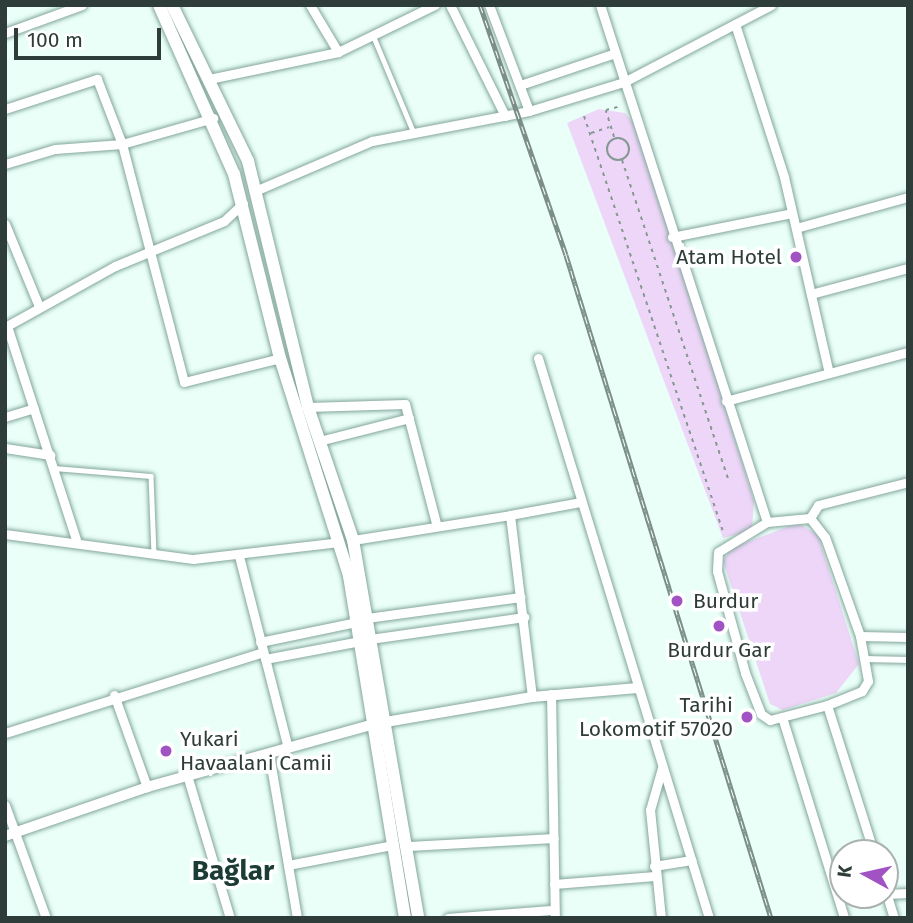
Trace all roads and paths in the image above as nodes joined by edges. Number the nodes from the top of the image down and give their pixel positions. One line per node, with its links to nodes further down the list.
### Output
1 (82, 5): 11 (street)
2 (159, 5): 23 (main road)
3 (172, 5): 15 (main road)
4 (310, 5): 13 (street)
5 (435, 5): 12 (street)
6 (450, 5): 21 (street)
7 (489, 5): 17 (street)
8 (600, 5): 14 (street)
9 (771, 5): 10 (street)
10 (735, 24): 16 (street); 34 (street)
11 (5, 33)
12 (373, 35): 13 (street); 26 (lane)
13 (338, 52): 15 (street)
14 (615, 53): 16 (street); 17 (street)
15 (209, 79): 31 (main road)
16 (624, 82): 18 (street); 20 (street)
17 (520, 85): 20 (street)
18 (631, 103): 24 (path); 37 (street)
19 (5, 109): 28 (street)
20 (529, 111): 21 (street)
21 (505, 116): 26 (street)
22 (584, 116): 25 (path)
23 (213, 118): 28 (street); 33 (main road)
24 (611, 127): 25 (path); 27 (path)
25 (590, 133): 64 (path)
26 (414, 134): 31 (street)
27 (615, 138): 29 (path); 29 (path)
28 (122, 144): 30 (street); 38 (street)
29 (622, 160): 56 (path)
30 (5, 164)
31 (257, 190): 33 (main road); 48 (main road)
32 (908, 197): 36 (street)
33 (243, 203): 38 (street); 45 (main road)
34 (792, 214): 36 (street); 37 (street)
35 (5, 224): 41 (street)
36 (796, 228): 40 (street)
37 (672, 237): 47 (street)
38 (152, 252): 41 (street); 45 (street)
39 (908, 268): 40 (street)
40 (811, 294): 46 (street)
41 (38, 304): 42 (street)
42 (6, 326): 49 (street)
43 (908, 352): 46 (street)
44 (538, 358): 58 (street)
45 (279, 359): 66 (main road)
46 (830, 373): 47 (street)
47 (726, 401): 61 (street)
48 (308, 407): 51 (street); 52 (main road)
49 (34, 408): 50 (street); 54 (street)
50 (5, 417)
51 (409, 418): 52 (street); 62 (street)
52 (319, 441): 65 (main road)
53 (5, 448): 54 (street)
54 (50, 455): 55 (street)
55 (54, 468): 67 (street); 68 (lane)
56 (728, 479)
57 (908, 482): 60 (street)
58 (580, 502): 59 (street); 79 (street)
59 (510, 515): 62 (street); 70 (street)
60 (810, 518): 61 (street); 73 (street)
61 (767, 522): 84 (street)
62 (436, 523): 65 (street)
63 (5, 534): 67 (street)
64 (724, 534)
65 (353, 540): 72 (main road)
66 (339, 542): 69 (street); 72 (main road)
67 (77, 543): 68 (street)
68 (155, 555): 69 (street)
69 (239, 556): 76 (street)
70 (521, 597): 71 (street); 72 (street)
71 (524, 617): 75 (street); 82 (street)
72 (362, 620): 75 (main road); 76 (street)
73 (860, 636): 74 (street); 77 (street)
74 (908, 638)
75 (365, 640): 76 (street); 85 (main road)
76 (263, 651): 80 (street); 87 (street)
77 (867, 659): 78 (street); 83 (street)
78 (908, 660)
79 (638, 688): 81 (street); 89 (street)
80 (114, 695): 86 (street); 91 (street)
81 (551, 695): 82 (street); 94 (street)
82 (532, 697): 85 (street)
83 (827, 705): 84 (street); 95 (street)
84 (782, 717): 105 (street)
85 (380, 722): 87 (street); 96 (main road); 97 (main road)
86 (5, 733)
87 (288, 748): 88 (street)
88 (269, 754): 90 (street); 99 (street)
89 (663, 766): 98 (street); 100 (street)
90 (187, 775): 91 (street); 107 (street)
91 (147, 787): 93 (street)
92 (5, 806): 93 (street)
93 (10, 833): 106 (street)
94 (554, 838): 97 (street); 101 (street)
95 (870, 839)
96 (393, 845): 99 (street); 104 (main road)
97 (409, 846): 109 (main road)
98 (692, 860): 100 (street); 112 (street)
99 (288, 864): 108 (street)
100 (654, 871): 101 (street); 111 (street)
101 (554, 884): 103 (street)
102 (539, 914): 103 (street); 110 (street)
103 (554, 914)
104 (404, 917)
105 (844, 917)
106 (46, 918)
107 (230, 918)
108 (297, 918)
109 (418, 918)
110 (448, 918)
111 (661, 918)
112 (709, 918)

